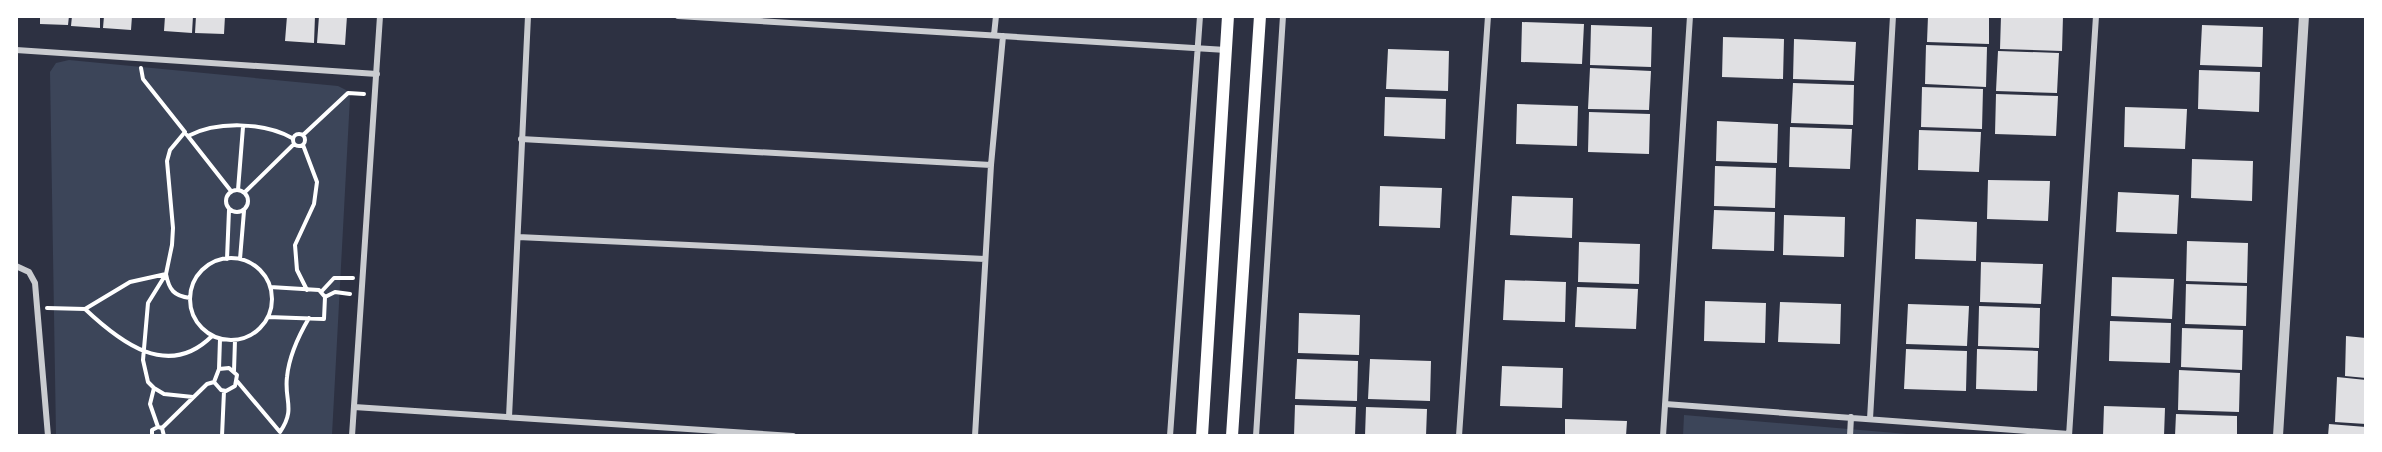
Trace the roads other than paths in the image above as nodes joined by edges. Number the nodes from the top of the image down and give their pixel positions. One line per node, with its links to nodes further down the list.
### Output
1 (380, 16): 21 (street)
2 (528, 16): 22 (street)
3 (678, 16): 15 (street)
4 (794, 16): 15 (street)
5 (996, 16): 16 (street)
6 (1200, 16): 18 (street)
7 (1228, 16): 20 (main road)
8 (1260, 16): 39 (main road)
9 (1283, 16): 40 (street)
10 (1488, 16): 41 (street)
11 (1690, 16): 27 (street)
12 (1893, 16): 31 (street)
13 (2096, 16): 32 (street)
14 (2304, 16): 44 (street)
15 (794, 25): 16 (street)
16 (994, 35): 17 (street)
17 (1003, 36): 18 (street); 23 (street)
18 (1198, 48): 20 (street); 37 (street)
19 (16, 50): 21 (street)
20 (1226, 50): 38 (main road)
21 (377, 74): 28 (street)
22 (521, 139): 23 (street); 24 (street)
23 (991, 165): 25 (street)
24 (518, 237): 25 (street); 29 (street)
25 (985, 259): 36 (street)
26 (18, 266): 33 (street)
27 (1665, 404): 30 (street); 42 (street)
28 (354, 406): 29 (street); 34 (street)
29 (509, 417): 35 (street)
30 (1851, 417): 31 (street); 43 (street)
31 (1870, 419): 32 (street)
32 (2069, 434)
33 (48, 435)
34 (352, 435)
35 (793, 435)
36 (975, 435)
37 (1170, 435)
38 (1202, 435)
39 (1232, 435)
40 (1256, 435)
41 (1459, 435)
42 (1663, 435)
43 (1850, 435)
44 (2278, 435)

